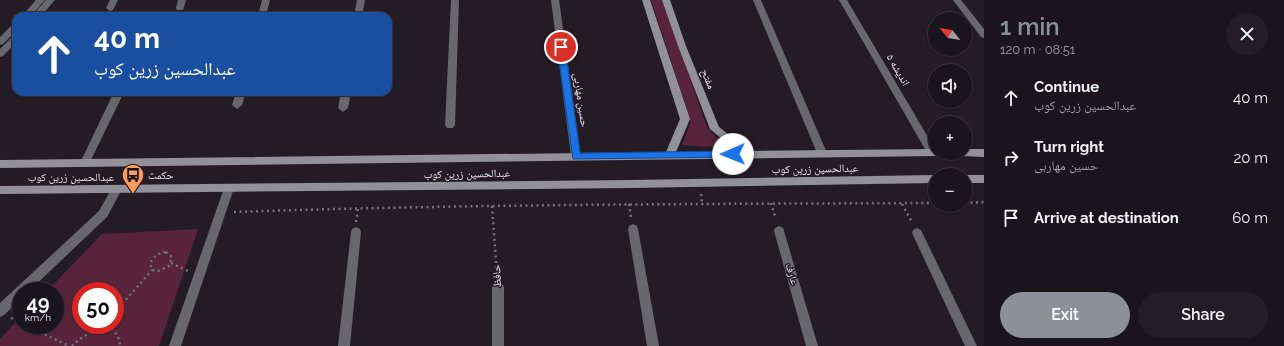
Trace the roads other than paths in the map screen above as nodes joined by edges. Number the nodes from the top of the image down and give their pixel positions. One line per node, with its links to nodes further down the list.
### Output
1 (41, 0): 14 (street)
2 (51, 0): 15 (street)
3 (114, 0): 13 (street)
4 (266, 0): 16 (street)
5 (361, 0): 17 (street)
6 (455, 0): 29 (street)
7 (555, 0): 37 (street, حسین مهاربی)
8 (646, 0): 36 (main road)
9 (666, 0): 35 (main road, مفتح)
10 (757, 0): 31 (street)
11 (843, 0): 30 (street, اندیشه ۵)
12 (957, 0): 20 (street)
13 (110, 8)
14 (30, 12)
15 (40, 12)
16 (263, 12)
17 (359, 12)
18 (12, 29): 19 (street)
19 (3, 36): 22 (street)
20 (984, 36)
21 (12, 40): 23 (street)
22 (0, 42)
23 (0, 54)
24 (117, 96): 38 (street)
25 (240, 96): 27 (street)
26 (345, 96): 28 (street)
27 (237, 105)
28 (343, 108)
29 (450, 126)
30 (928, 143)
31 (822, 153): 32 (main road, عبدالحسین زرین کوب); 35 (main road, عبدالحسین زرین کوب)
32 (928, 153)
33 (972, 153): 34 (main road)
34 (984, 153)
35 (747, 154): 36 (main road, عبدالحسین زرین کوب)
36 (670, 155): 37 (main road, عبدالحسین زرین کوب)
37 (576, 156): 38 (main road, عبدالحسین زرین کوب)
38 (85, 163): 39 (main road, عبدالحسین زرین کوب)
39 (0, 164)
40 (928, 179): 43 (main road, عبدالحسین زرین کوب)
41 (972, 179): 42 (main road)
42 (984, 179)
43 (229, 188): 44 (main road, عبدالحسین زرین کوب); 54 (street)
44 (117, 189): 45 (main road, عبدالحسین زرین کوب); 50 (street)
45 (0, 190)
46 (633, 229): 57 (street)
47 (779, 231): 58 (street, عارف)
48 (356, 232): 55 (street)
49 (917, 233): 59 (street)
50 (31, 282)
51 (498, 287): 56 (street, حافظ)
52 (12, 300): 53 (street)
53 (0, 311)
54 (175, 346)
55 (344, 346)
56 (498, 346)
57 (653, 346)
58 (812, 346)
59 (971, 346)

